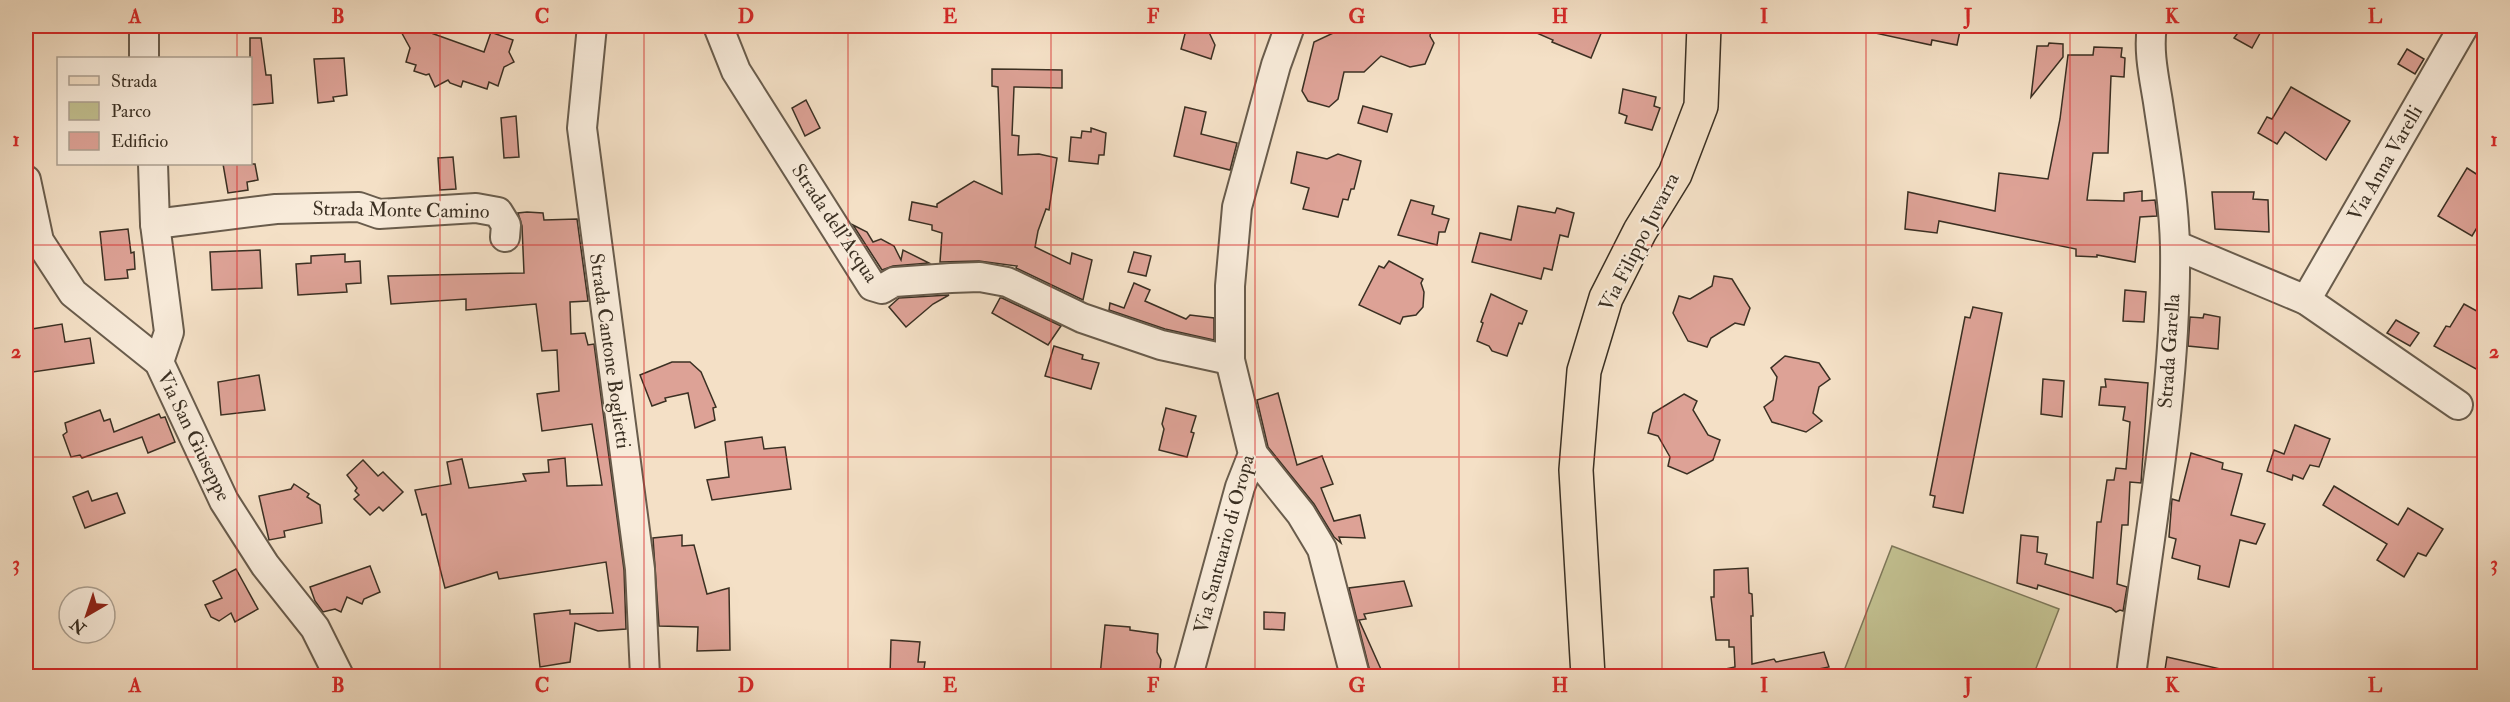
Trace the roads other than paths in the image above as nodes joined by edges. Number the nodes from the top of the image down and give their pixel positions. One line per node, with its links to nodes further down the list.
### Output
1 (144, 26): 8 (street)
2 (592, 26): 20 (street, Strada Cantone Boglietti)
3 (718, 26): 15 (street, Strada dell'Acqua)
4 (1290, 26): 15 (street, Via Santuario di Oropa)
5 (1704, 26): 23 (main road, Via Filippo Juvarra)
6 (2152, 26): 13 (street, Strada Garella)
7 (2464, 26): 14 (street, Via Anna Varelli)
8 (144, 57)
9 (153, 165): 11 (street)
10 (26, 180): 16 (street, Via San Giuseppe)
11 (155, 224): 12 (street, Strada Monte Camino); 16 (street)
12 (505, 237)
13 (2175, 245): 14 (street); 24 (street, Strada Garella)
14 (2306, 300): 17 (street)
15 (1230, 360): 18 (street, Via Santuario di Oropa)
16 (159, 362): 19 (street, Via San Giuseppe)
17 (2458, 405)
18 (1253, 454): 21 (street, Via Santuario di Oropa); 22 (street)
19 (339, 676)
20 (645, 676)
21 (1188, 676)
22 (1355, 676)
23 (1588, 676)
24 (2131, 676)

